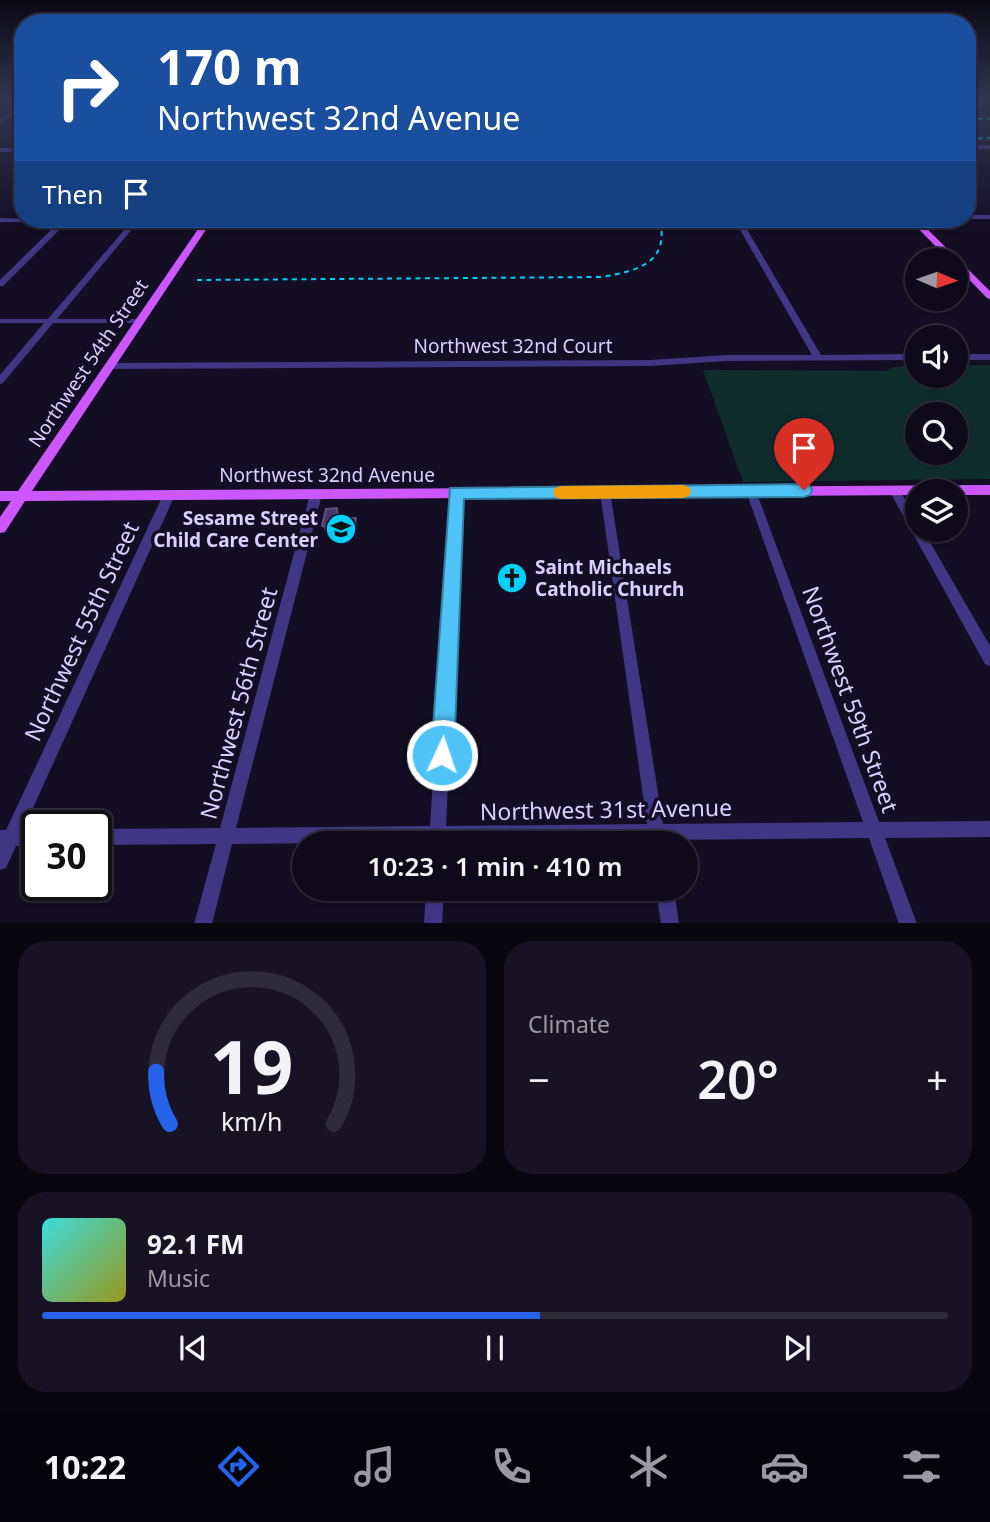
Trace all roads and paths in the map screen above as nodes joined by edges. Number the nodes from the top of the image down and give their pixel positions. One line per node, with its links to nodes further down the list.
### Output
1 (57, 228): 8 (street)
2 (129, 228): 11 (street)
3 (202, 228): 12 (main road, Northwest 54th Street)
4 (742, 228): 16 (street)
5 (922, 228): 6 (main road)
6 (942, 248)
7 (968, 274): 9 (main road)
8 (0, 285)
9 (990, 296)
10 (0, 321): 11 (street)
11 (51, 321): 12 (street); 18 (street)
12 (140, 321): 17 (main road, Northwest 54th Street)
13 (905, 357): 16 (street, Northwest 32nd Court)
14 (968, 357): 15 (street)
15 (990, 357)
16 (818, 358): 17 (street, Northwest 32nd Court)
17 (109, 366): 27 (main road, Northwest 54th Street)
18 (0, 381)
19 (894, 490): 20 (main road, Northwest 32nd Avenue); 21 (main road, Northwest 32nd Avenue); 28 (street)
20 (990, 490)
21 (751, 491): 22 (main road, Northwest 32nd Avenue); 33 (street, Northwest 59th Street)
22 (605, 492): 23 (main road, Northwest 32nd Avenue); 35 (street)
23 (456, 493): 24 (main road, Northwest 32nd Avenue); 34 (street)
24 (316, 494): 25 (main road, Northwest 32nd Avenue); 36 (street, Northwest 56th Street)
25 (169, 495): 27 (main road, Northwest 32nd Avenue); 40 (street, Northwest 55th Street)
26 (0, 496): 27 (main road, Northwest 32nd Avenue)
27 (21, 496): 29 (main road, Northwest 54th Street)
28 (905, 509)
29 (0, 528)
30 (924, 542): 31 (street)
31 (990, 659)
32 (990, 829): 33 (street, Northwest 31st Avenue)
33 (874, 830): 37 (street, Northwest 31st Avenue); 47 (street, Northwest 59th Street)
34 (438, 831)
35 (656, 831)
36 (226, 836): 38 (street, Northwest 31st Avenue); 39 (street, Northwest 31st Avenue); 44 (street, Northwest 56th Street)
37 (698, 836)
38 (112, 837)
39 (292, 837)
40 (6, 838): 41 (street, Northwest 55th Street)
41 (0, 862)
42 (434, 901): 45 (street)
43 (667, 901): 46 (street)
44 (203, 923)
45 (433, 923)
46 (670, 923)
47 (908, 923)

